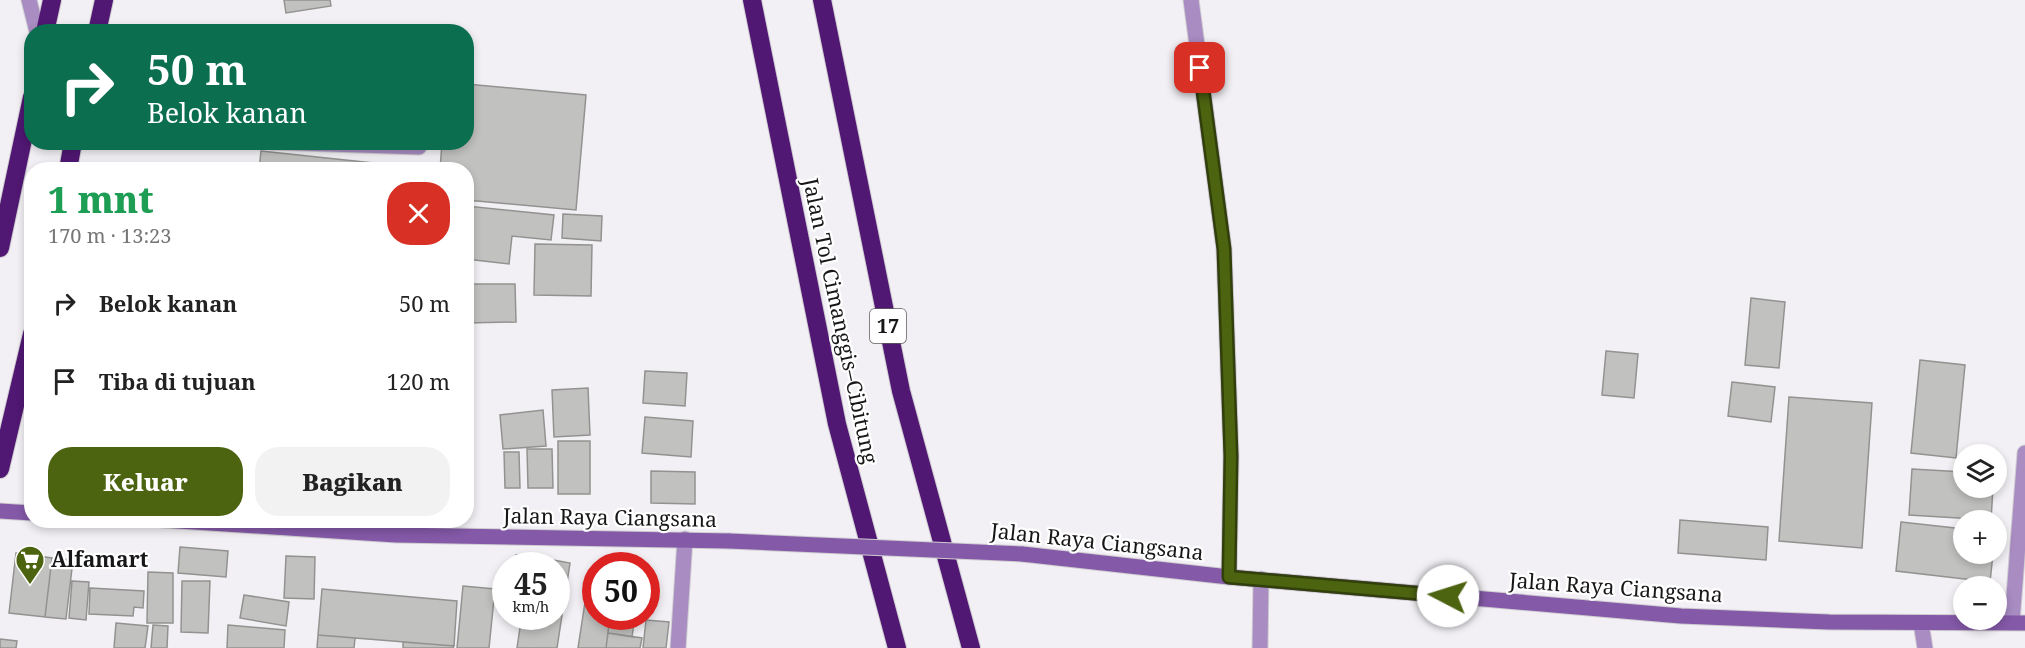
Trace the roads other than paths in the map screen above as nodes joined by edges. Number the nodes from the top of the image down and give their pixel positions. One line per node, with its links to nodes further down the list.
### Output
1 (29, 0): 7 (street)
2 (52, 0): 8 (highway)
3 (104, 0): 9 (highway)
4 (752, 0): 24 (highway, Jalan Tol Cimanggis–Cibitung)
5 (822, 0): 25 (highway, 17)
6 (1191, 0): 19 (street)
7 (35, 24)
8 (47, 24)
9 (99, 24)
10 (24, 135): 11 (highway)
11 (0, 248)
12 (24, 368): 14 (highway)
13 (2025, 453): 21 (street)
14 (0, 469)
15 (0, 511): 16 (main road)
16 (24, 512)
17 (287, 528): 18 (main road, Jalan Raya Ciangsana)
18 (685, 539): 19 (main road, Jalan Raya Ciangsana, bridge); 23 (street)
19 (1229, 577): 20 (main road, Jalan Raya Ciangsana)
20 (1261, 579): 22 (main road, Jalan Raya Ciangsana); 26 (street)
21 (2018, 622): 22 (main road, Jalan Raya Ciangsana)
22 (1921, 623): 27 (street)
23 (678, 648)
24 (897, 648)
25 (971, 648)
26 (1260, 648)
27 (1925, 648)

